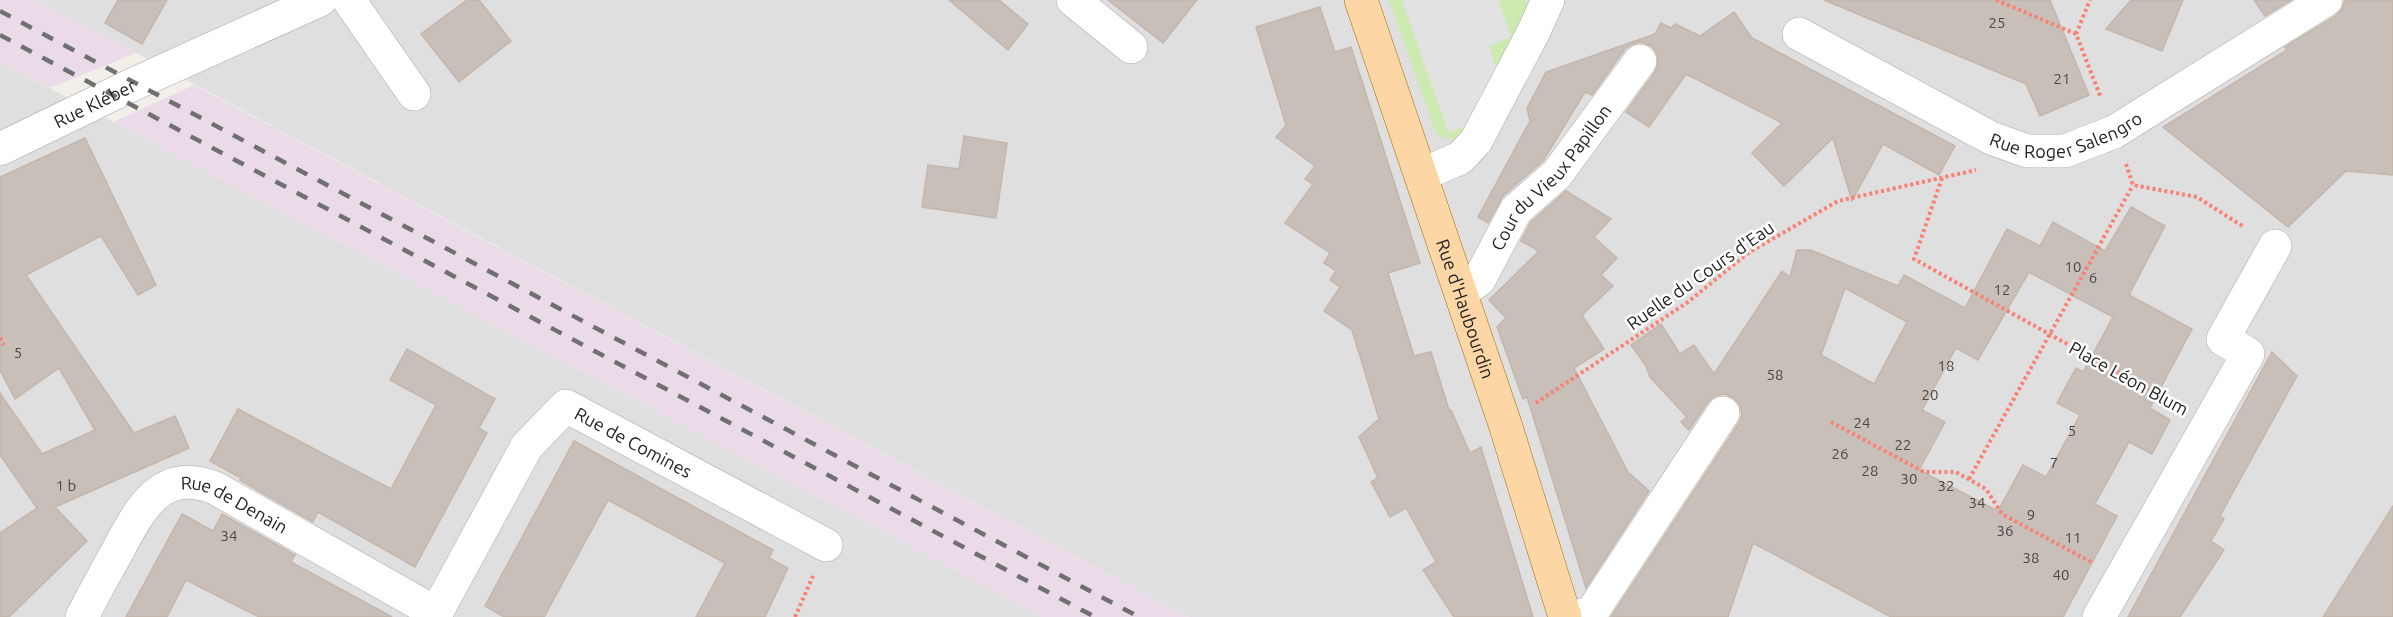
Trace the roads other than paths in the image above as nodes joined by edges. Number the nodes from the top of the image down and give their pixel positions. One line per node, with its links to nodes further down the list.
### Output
1 (320, 0): 11 (street, Rue Kléber)
2 (349, 0): 10 (street)
3 (1073, 0): 8 (street)
4 (1361, 0): 12 (main road, Rue d'Haubourdin)
5 (1548, 0): 12 (street)
6 (2326, 0): 7 (street, Rue Roger Salengro)
7 (1799, 34)
8 (1131, 47)
9 (1640, 61): 14 (street, Cour du Vieux Papillon)
10 (414, 94)
11 (0, 148)
12 (1421, 175): 14 (main road, Rue d'Haubourdin)
13 (2275, 246): 21 (street, Place Léon Blum)
14 (1461, 292): 19 (main road, Rue d'Haubourdin)
15 (1723, 413): 20 (street)
16 (826, 545): 17 (street, Rue de Comines)
17 (435, 615): 18 (street, Rue de Denain)
18 (82, 617)
19 (1565, 617)
20 (1577, 617)
21 (2099, 617)

